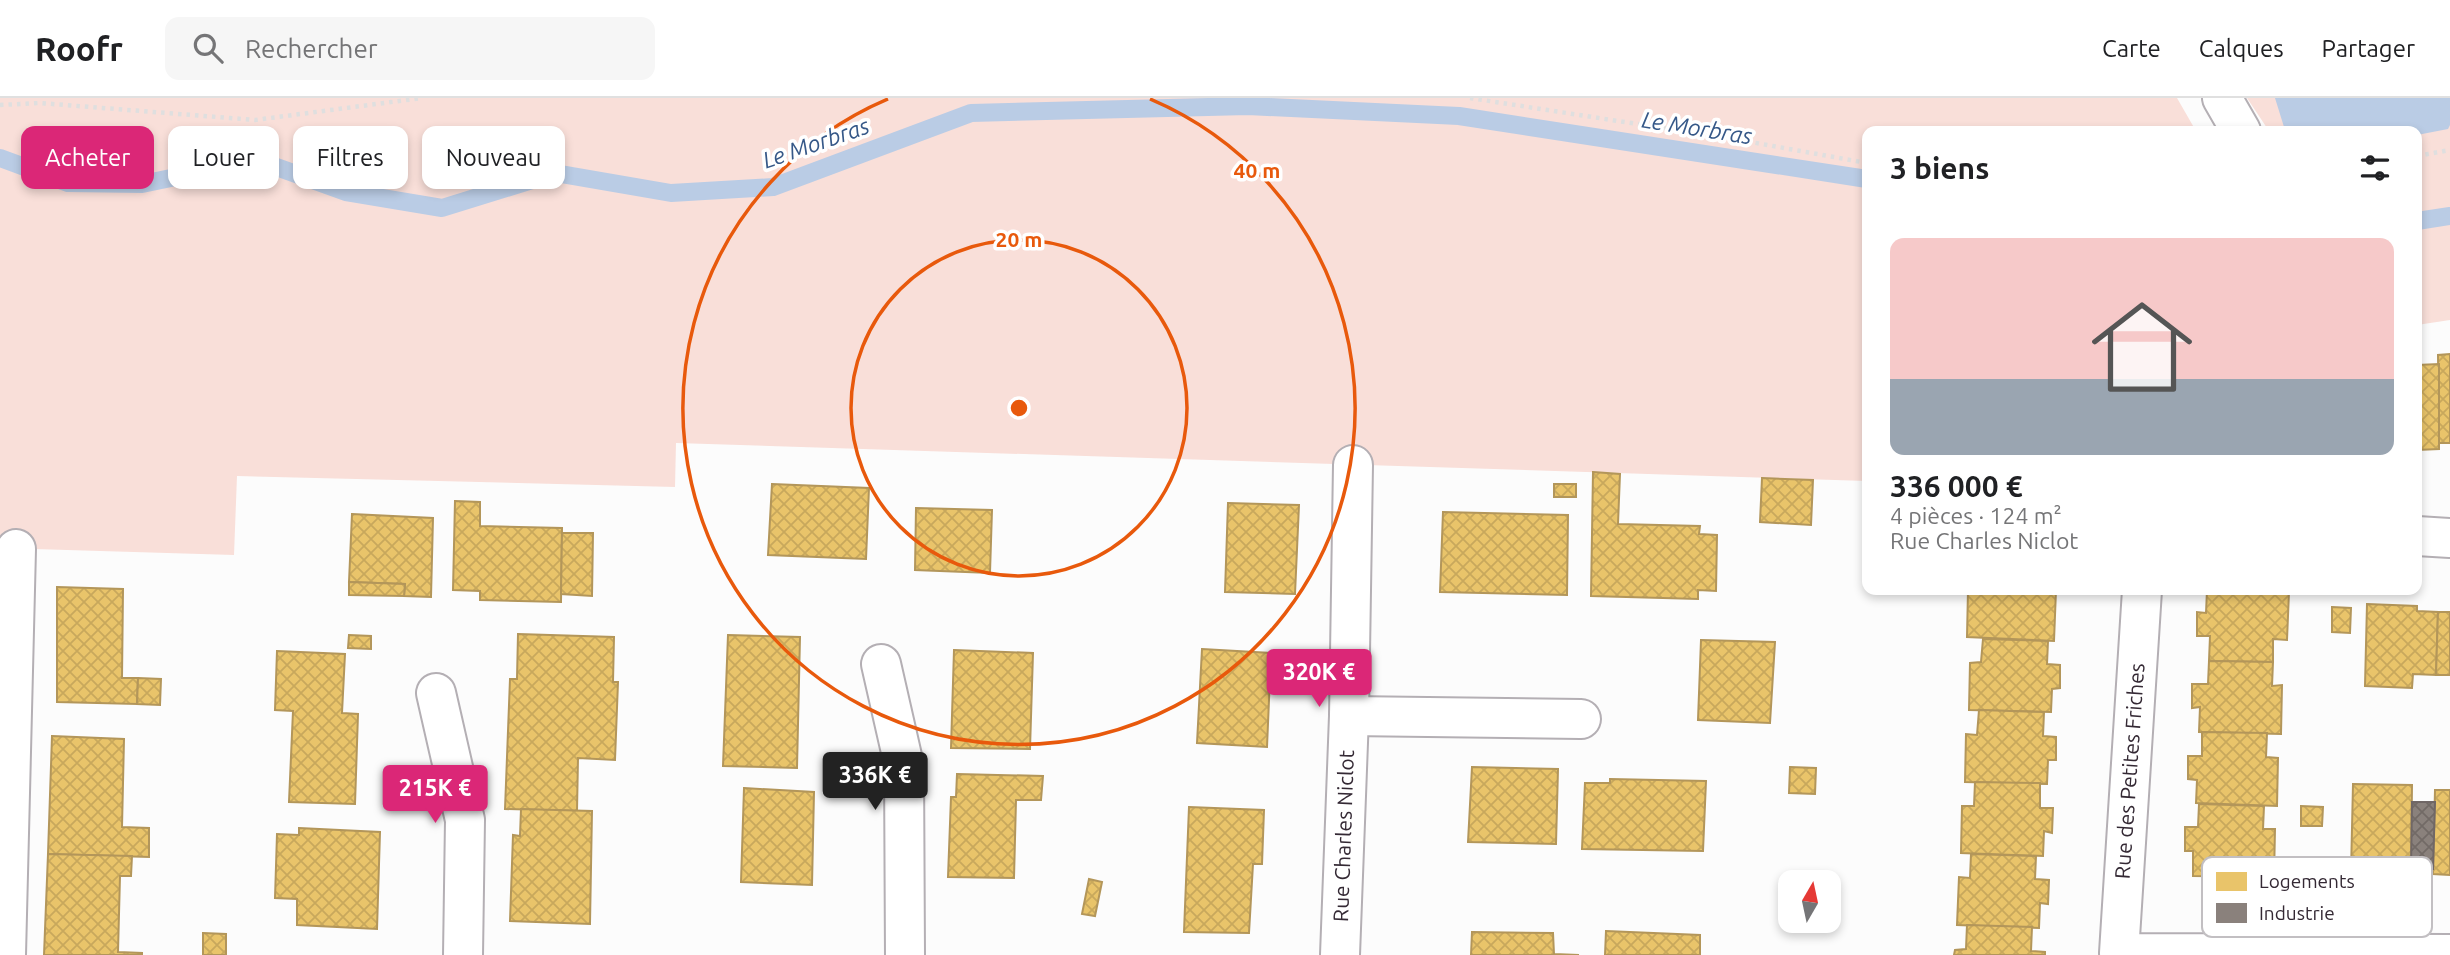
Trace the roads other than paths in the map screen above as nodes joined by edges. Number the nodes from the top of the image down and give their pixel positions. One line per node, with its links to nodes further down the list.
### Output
1 (2222, 98): 2 (street)
2 (2238, 126)
3 (1353, 465): 10 (street, Rue Charles Niclot)
4 (2422, 536): 5 (street)
5 (2450, 538)
6 (16, 549): 14 (street)
7 (2142, 595): 12 (street, Rue des Petites Friches)
8 (881, 664): 16 (street)
9 (436, 693): 15 (street)
10 (1349, 716): 11 (street); 17 (street, Rue Charles Niclot)
11 (1581, 719)
12 (2119, 954): 13 (street, Rue des Petites Friches)
13 (2450, 954)
14 (6, 955)
15 (463, 955)
16 (905, 955)
17 (1340, 955)

